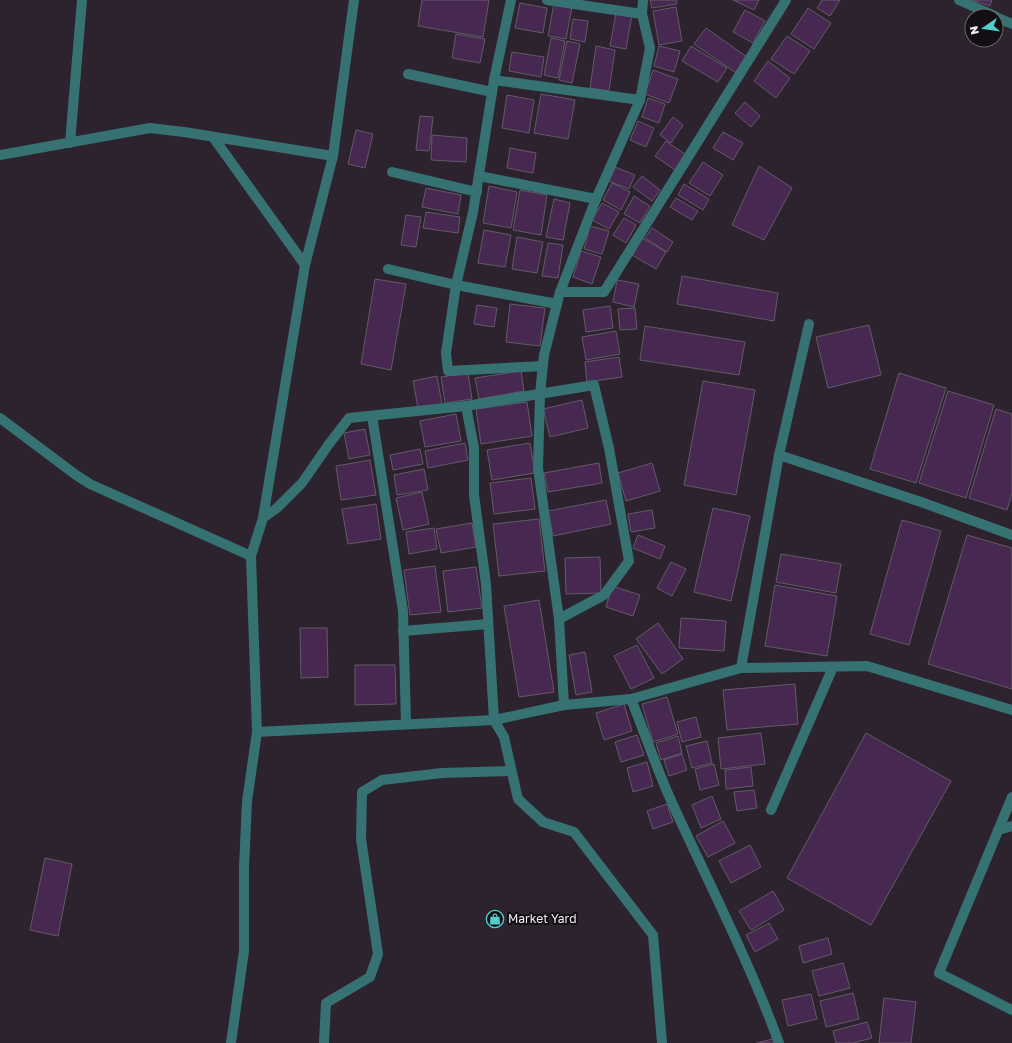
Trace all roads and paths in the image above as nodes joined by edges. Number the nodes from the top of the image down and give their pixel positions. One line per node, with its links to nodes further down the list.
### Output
1 (82, 0): 15 (street)
2 (354, 0): 17 (street)
3 (511, 0): 11 (street)
4 (547, 0): 9 (street)
5 (643, 0): 9 (street)
6 (786, 0): 25 (street)
7 (959, 0): 8 (street)
8 (977, 8)
9 (642, 14): 13 (street)
10 (408, 74): 12 (street)
11 (494, 80): 12 (street); 13 (street)
12 (492, 92): 19 (street)
13 (640, 100): 21 (street)
14 (213, 137): 15 (street); 17 (street); 22 (street)
15 (70, 142): 16 (street)
16 (0, 155)
17 (333, 156): 22 (street)
18 (392, 172): 20 (street)
19 (479, 176): 20 (street); 21 (street)
20 (477, 192): 24 (street)
21 (596, 199): 25 (street)
22 (305, 264): 34 (street)
23 (388, 269): 24 (street)
24 (456, 285): 26 (street); 28 (street)
25 (560, 292): 26 (street)
26 (557, 304): 28 (street)
27 (809, 324): 33 (street)
28 (542, 366): 29 (street)
29 (540, 394): 30 (street); 37 (street); 37 (street)
30 (466, 406): 31 (street); 38 (street)
31 (372, 416): 34 (street); 39 (street)
32 (0, 418): 36 (street)
33 (779, 455): 35 (street); 41 (street)
34 (263, 518): 36 (street)
35 (1012, 535)
36 (251, 556): 47 (street)
37 (559, 619): 43 (street)
38 (488, 624): 39 (street); 45 (street)
39 (403, 631): 46 (street)
40 (833, 667): 41 (street); 44 (street); 50 (street)
41 (741, 668): 42 (street)
42 (631, 699): 43 (street); 57 (street)
43 (564, 705): 45 (street)
44 (1012, 710)
45 (494, 720): 46 (street); 48 (street)
46 (406, 724): 47 (street)
47 (257, 732): 54 (street)
48 (511, 771): 55 (street); 56 (street)
49 (1012, 797): 52 (street)
50 (771, 810)
51 (1012, 826): 52 (street)
52 (998, 830): 53 (street)
53 (1012, 1010)
54 (231, 1043)
55 (324, 1043)
56 (662, 1043)
57 (779, 1043)

